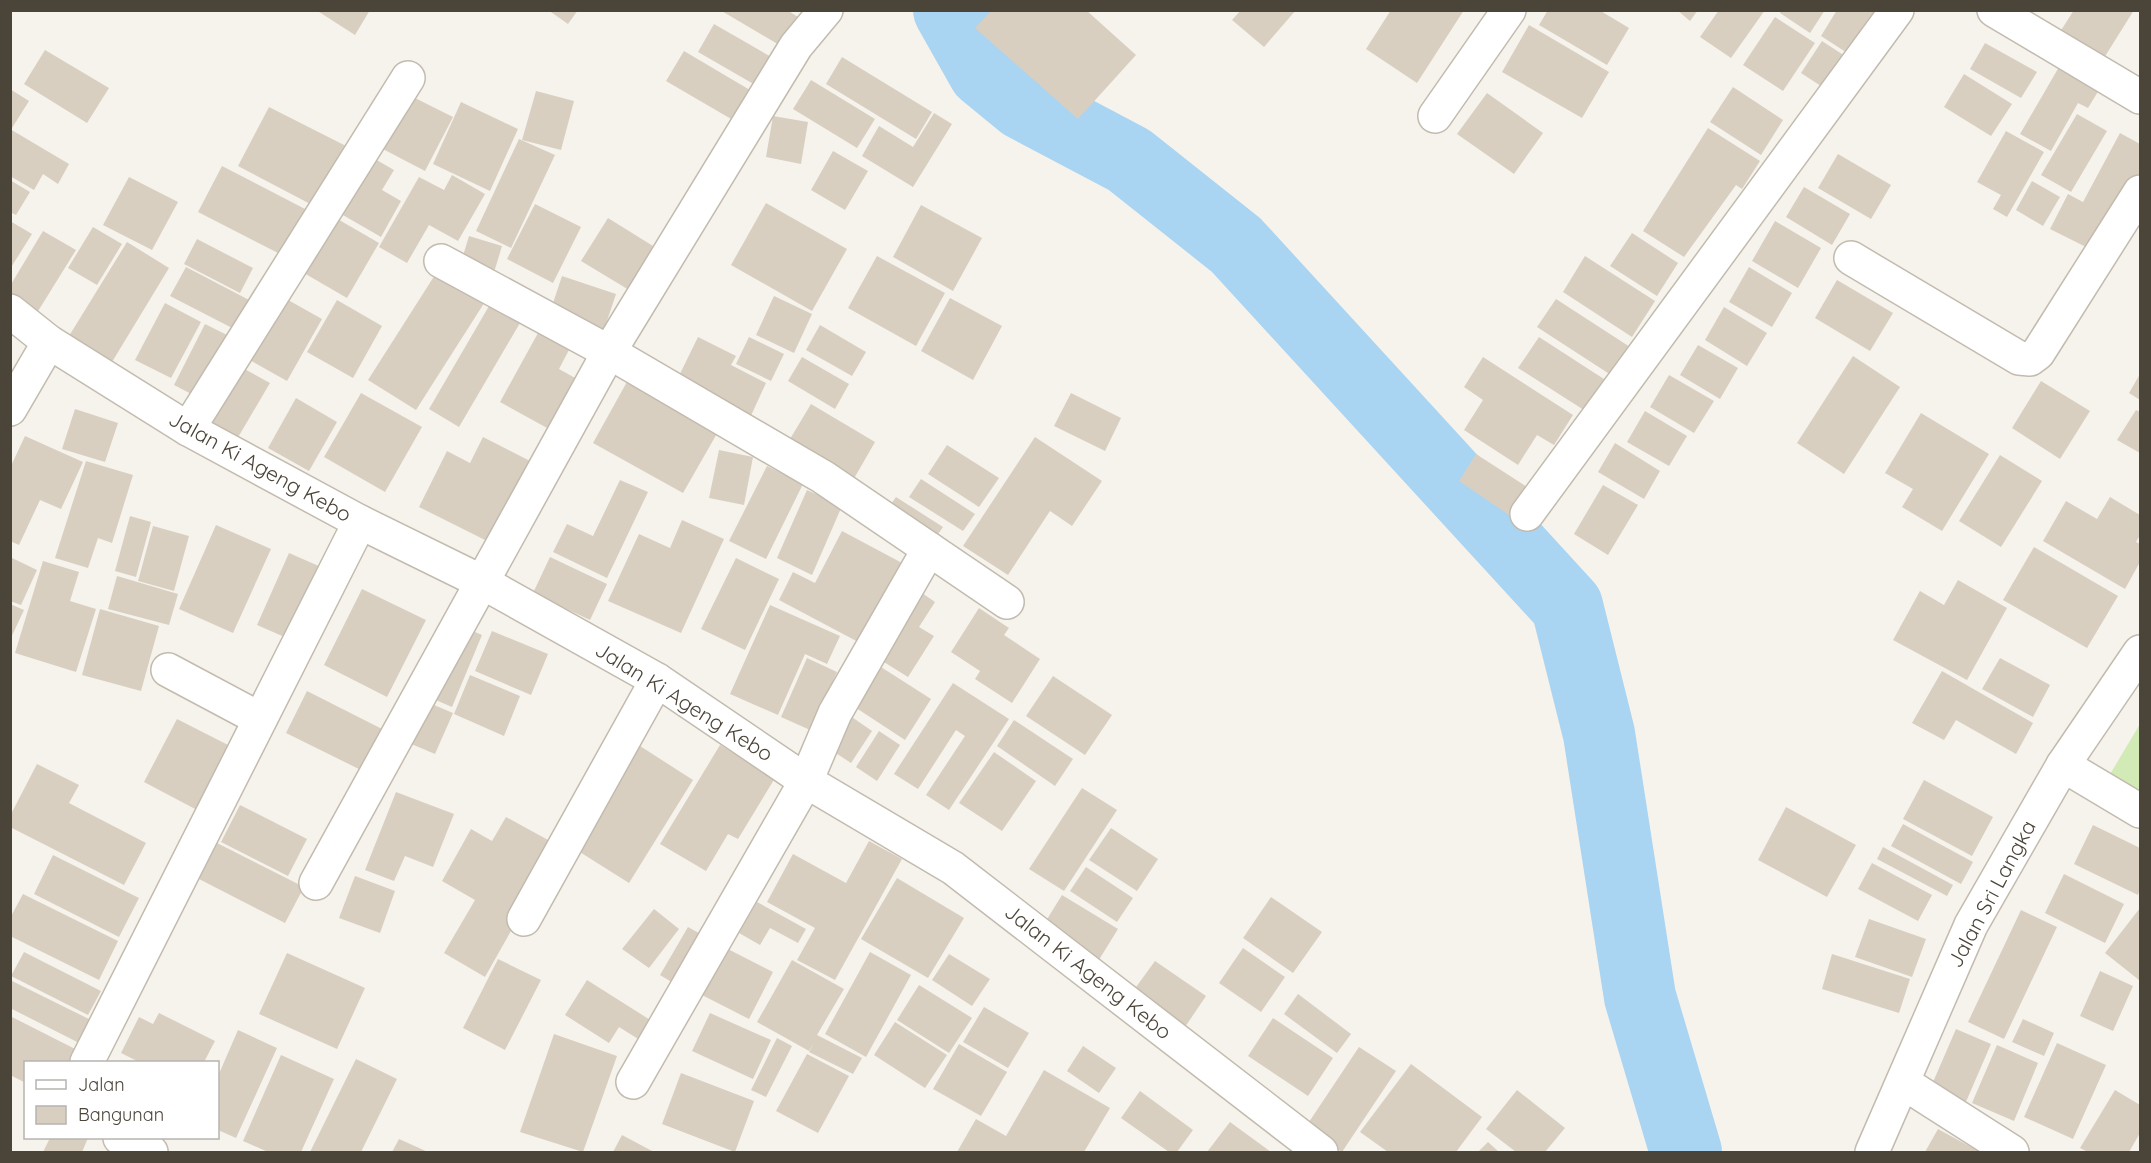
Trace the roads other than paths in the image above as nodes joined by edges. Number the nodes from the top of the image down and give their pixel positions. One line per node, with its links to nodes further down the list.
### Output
1 (826, 10): 13 (street)
2 (1509, 10): 7 (street)
3 (1897, 10): 16 (street)
4 (1994, 10): 6 (street)
5 (408, 78): 15 (street)
6 (2140, 97)
7 (1435, 116)
8 (2140, 192): 9 (street)
9 (1851, 258)
10 (441, 261): 13 (street)
11 (10, 311): 12 (street, Jalan Ki Ageng Kebo)
12 (49, 342): 14 (street); 15 (street, Jalan Ki Ageng Kebo)
13 (609, 352): 18 (street); 19 (street)
14 (10, 409)
15 (188, 429): 17 (street, Jalan Ki Ageng Kebo)
16 (1527, 514)
17 (360, 522): 19 (street, Jalan Ki Ageng Kebo); 24 (street)
18 (928, 549): 20 (street); 26 (street)
19 (482, 582): 23 (street, Jalan Ki Ageng Kebo); 28 (street)
20 (1006, 602)
21 (2140, 652): 25 (street, Jalan Sri Langka)
22 (168, 670): 24 (street)
23 (657, 680): 26 (street, Jalan Ki Ageng Kebo); 29 (street)
24 (260, 719): 30 (street)
25 (2062, 765): 27 (street); 32 (street, Jalan Sri Langka)
26 (806, 781): 31 (street); 35 (street, Jalan Ki Ageng Kebo)
27 (2140, 811)
28 (316, 883)
29 (524, 919)
30 (88, 1061)
31 (633, 1082)
32 (1904, 1083): 36 (street, Jalan Sri Langka); 37 (street)
33 (124, 1139): 34 (street)
34 (151, 1152)
35 (1321, 1152)
36 (1872, 1152)
37 (2012, 1152)

